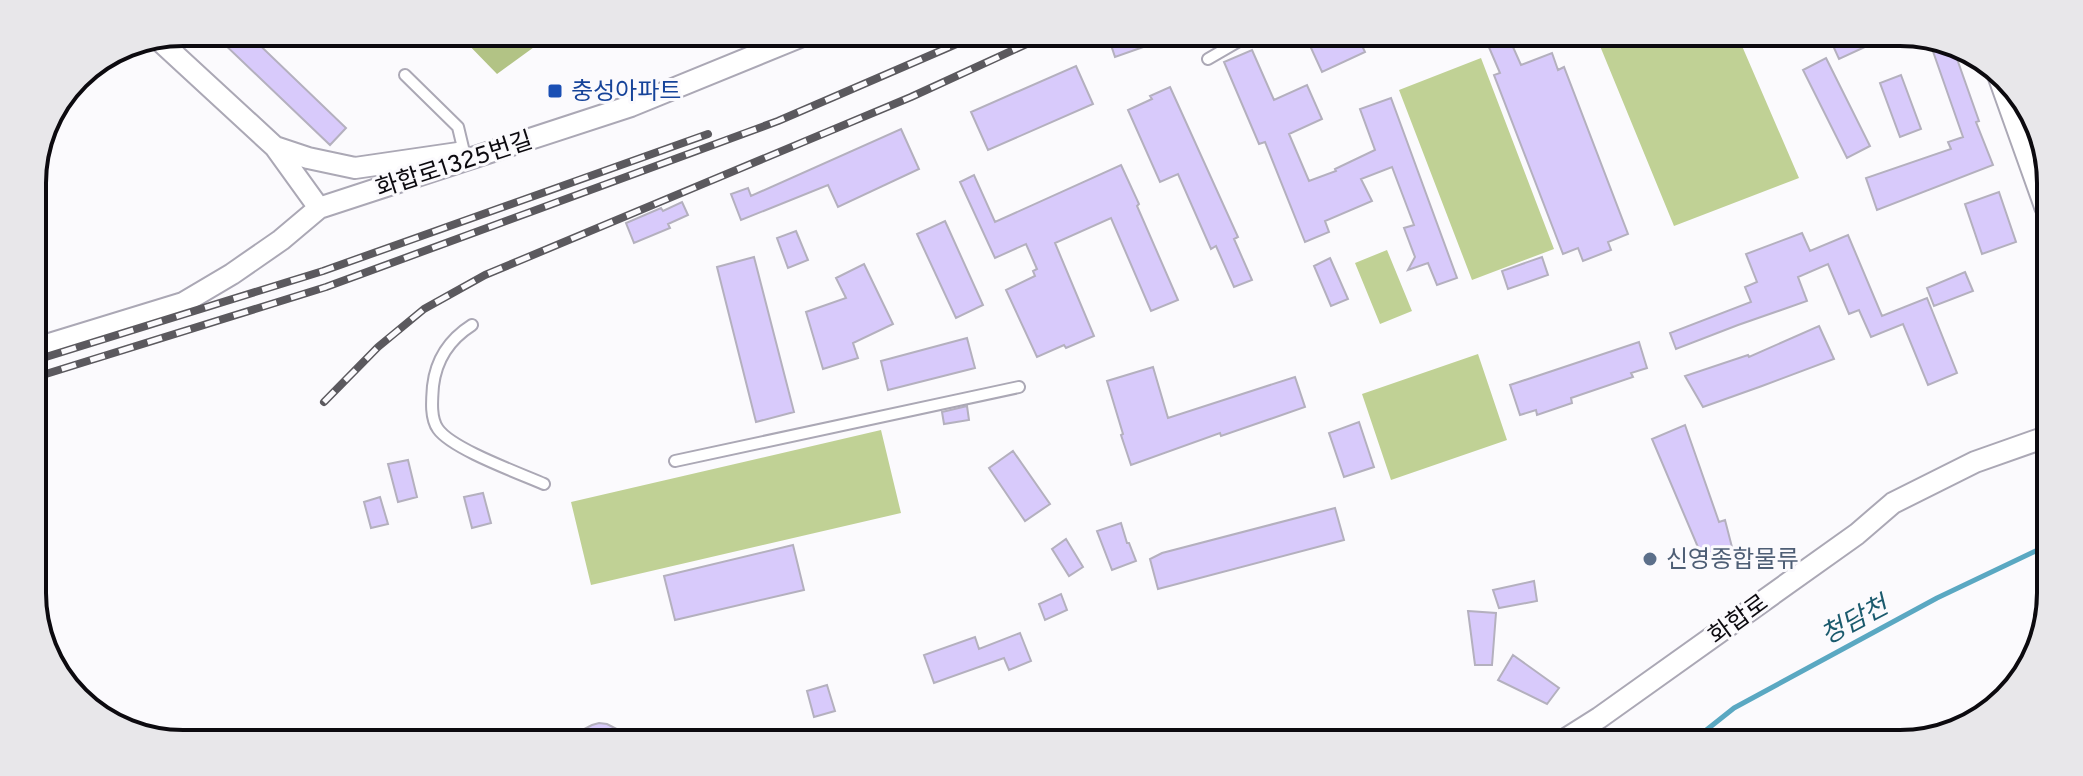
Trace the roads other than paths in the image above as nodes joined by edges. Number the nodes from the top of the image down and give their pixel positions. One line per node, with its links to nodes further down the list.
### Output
1 (778, 46): 7 (street, 화합로1325번길)
2 (1230, 46): 4 (lane)
3 (167, 48): 8 (street)
4 (1208, 59)
5 (405, 75): 9 (lane)
6 (2013, 106): 10 (main road)
7 (517, 144): 9 (street); 11 (street, 화합로1325번길)
8 (275, 147): 9 (street); 11 (street)
9 (464, 152)
10 (2036, 170)
11 (319, 208): 13 (street)
12 (472, 325): 17 (lane)
13 (46, 345)
14 (1019, 387): 16 (lane)
15 (2037, 440): 18 (street, 화합로)
16 (675, 461)
17 (544, 484)
18 (1580, 730)

